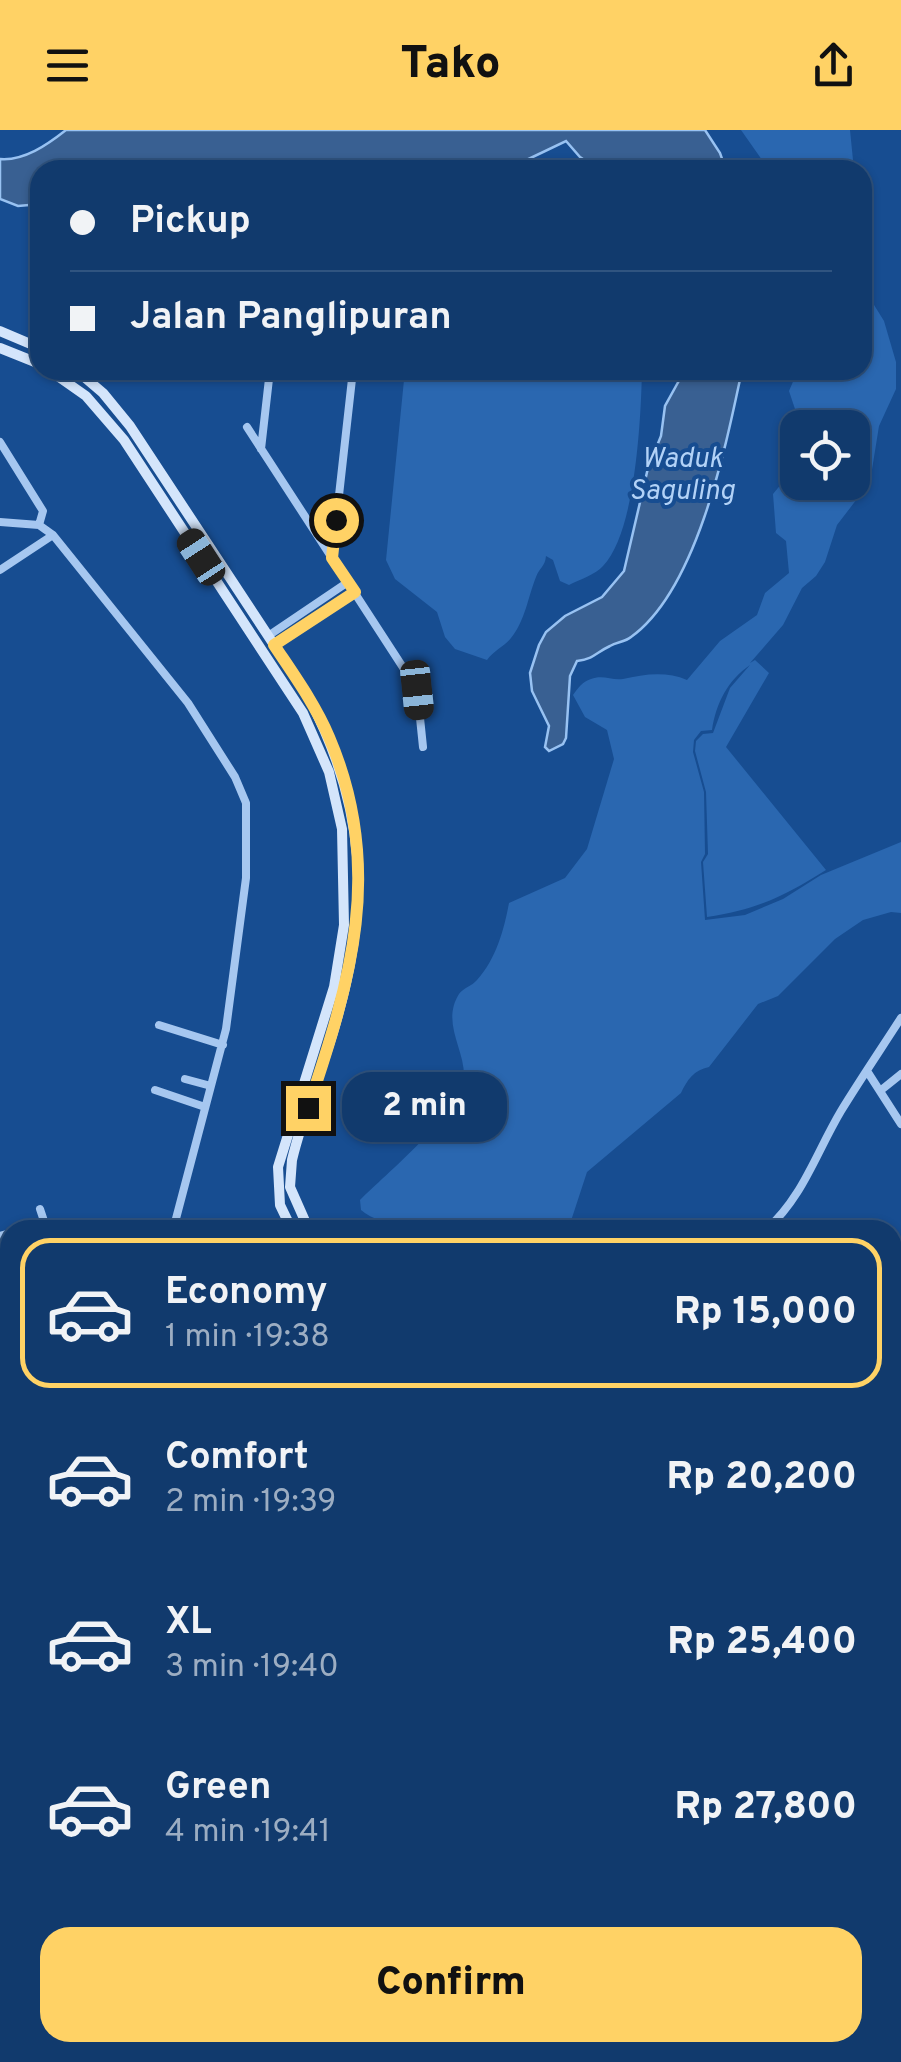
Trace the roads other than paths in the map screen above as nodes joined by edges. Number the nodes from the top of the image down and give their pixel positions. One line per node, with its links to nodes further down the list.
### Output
1 (0, 331): 2 (main road)
2 (30, 344)
3 (0, 348): 4 (main road)
4 (30, 360)
5 (64, 380): 13 (main road)
6 (88, 380): 13 (main road)
7 (269, 380): 11 (street)
8 (352, 380): 16 (street)
9 (247, 428): 11 (street)
10 (0, 442): 14 (street)
11 (261, 450): 16 (street)
12 (0, 522): 14 (street)
13 (187, 523): 20 (main road); 23 (main road)
14 (40, 525): 15 (street)
15 (53, 535): 17 (street); 25 (street)
16 (332, 558): 18 (street)
17 (0, 570)
18 (348, 582): 19 (street); 20 (street)
19 (355, 592): 20 (street); 21 (street)
20 (271, 640): 23 (main road)
21 (423, 746)
22 (901, 1018): 26 (street)
23 (330, 1024): 37 (main road); 38 (main road)
24 (159, 1025): 25 (street)
25 (223, 1045): 29 (street)
26 (867, 1070): 31 (street); 39 (street)
27 (901, 1074): 31 (street)
28 (184, 1079): 29 (street)
29 (211, 1086): 32 (street)
30 (155, 1090): 32 (street)
31 (880, 1091): 33 (street)
32 (205, 1107): 36 (street)
33 (901, 1124)
34 (40, 1209): 35 (street)
35 (44, 1220)
36 (176, 1220)
37 (287, 1220)
38 (305, 1220)
39 (777, 1220)

